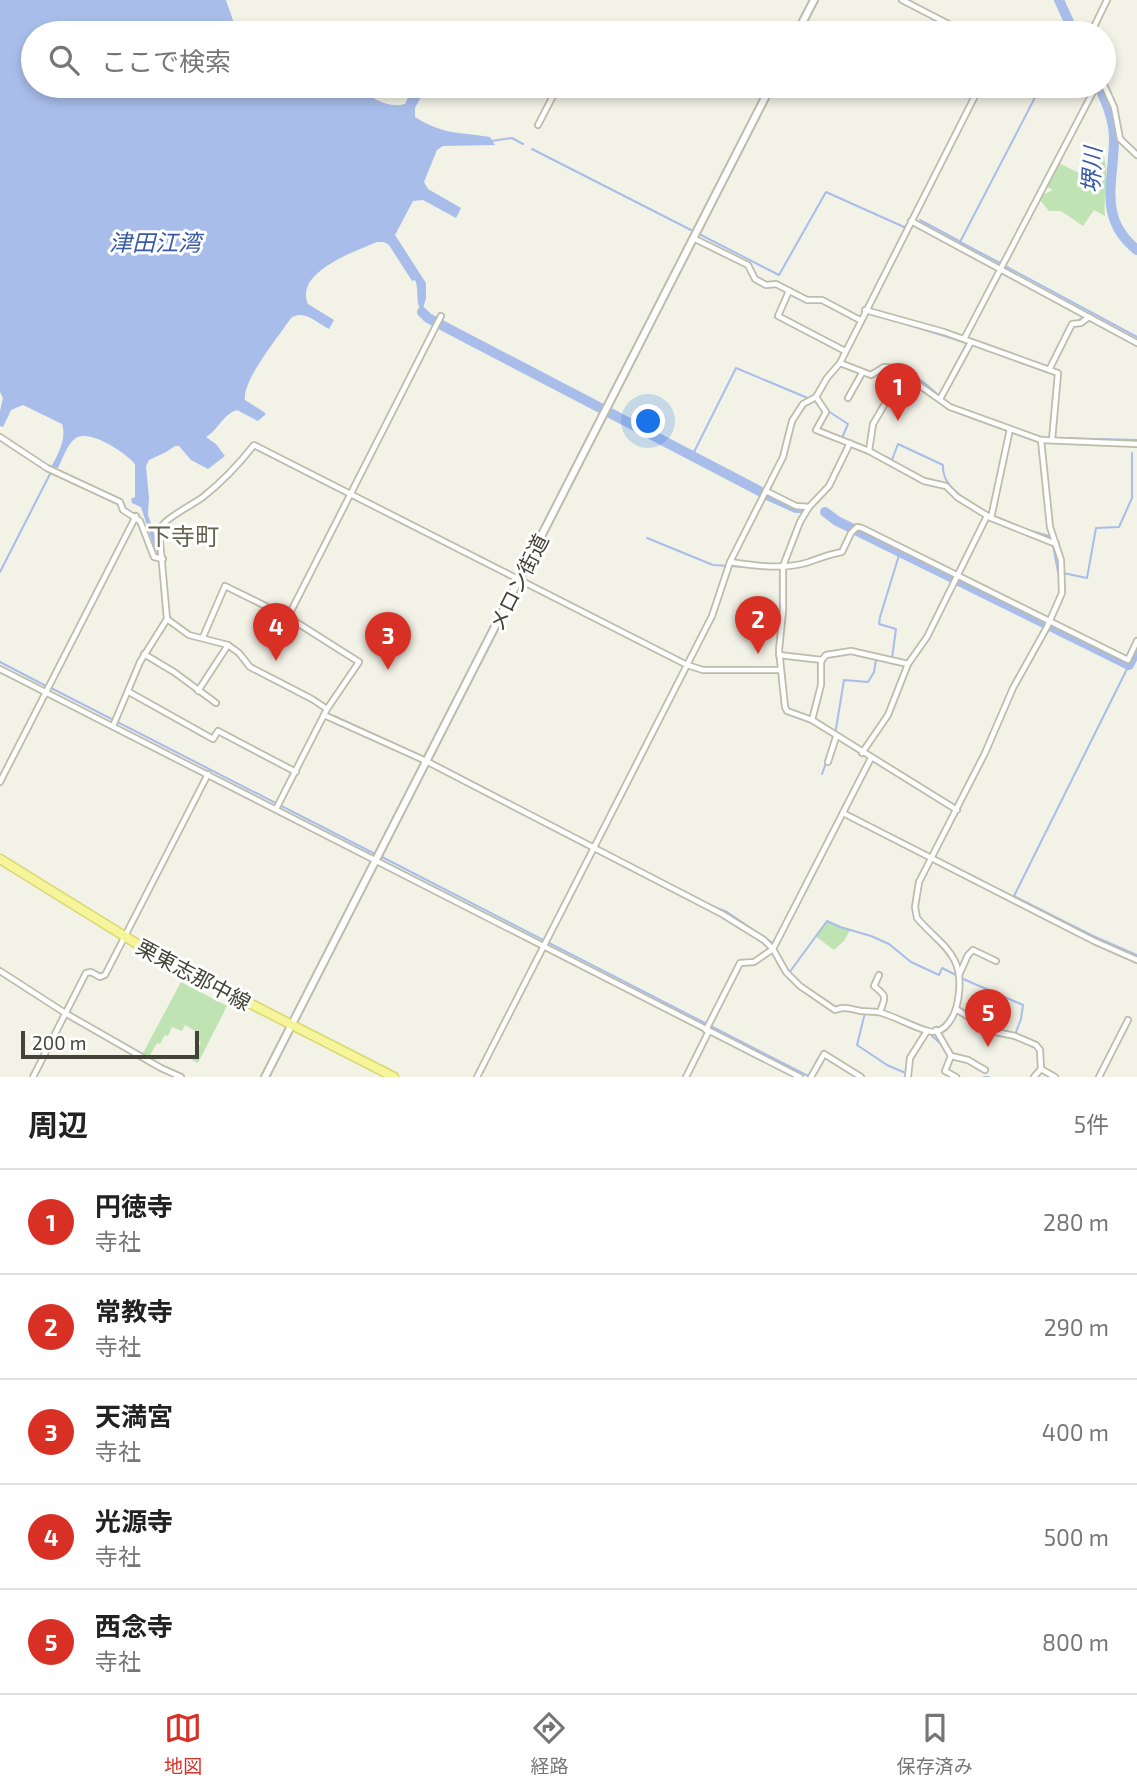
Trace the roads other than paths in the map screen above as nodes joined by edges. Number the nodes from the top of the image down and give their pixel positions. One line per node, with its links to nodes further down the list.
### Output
1 (814, 0): 4 (street)
2 (902, 0): 5 (street)
3 (1107, 0): 6 (street)
4 (803, 21)
5 (943, 21)
6 (1097, 21)
7 (552, 98): 12 (street)
8 (765, 98): 15 (street, メロン街道)
9 (974, 98): 14 (street)
10 (1090, 98): 16 (street)
11 (1110, 98): 13 (street)
12 (538, 125)
13 (1137, 155)
14 (911, 221): 16 (street); 18 (street)
15 (693, 238): 17 (street); 50 (street, メロン街道)
16 (1000, 270): 20 (street); 22 (street)
17 (789, 291): 21 (street); 25 (street)
18 (864, 310): 21 (street); 22 (street)
19 (440, 316): 40 (street)
20 (1089, 317): 24 (street); 27 (street)
21 (860, 320): 25 (street)
22 (964, 339): 23 (street)
23 (971, 342): 27 (street); 32 (street)
24 (1137, 343)
25 (845, 351): 26 (street)
26 (839, 363): 28 (street); 30 (street)
27 (1050, 368): 36 (street)
28 (862, 373): 29 (street); 31 (street)
29 (903, 373): 32 (street); 39 (street)
30 (816, 397): 37 (street); 41 (street)
31 (848, 398)
32 (940, 399): 33 (street)
33 (1010, 429): 35 (street); 44 (street)
34 (0, 437): 43 (street)
35 (1041, 440): 36 (street); 45 (street)
36 (1052, 440): 38 (street)
37 (850, 443): 39 (street); 42 (street)
38 (1137, 444)
39 (869, 451): 44 (street)
40 (351, 493): 46 (street); 50 (street); 51 (street)
41 (766, 493): 42 (street); 47 (street)
42 (809, 507): 48 (street)
43 (136, 516): 46 (street); 64 (street)
44 (989, 517): 45 (street); 49 (street)
45 (1057, 544): 53 (street)
46 (163, 559): 52 (street)
47 (730, 562): 48 (street); 61 (street)
48 (783, 566): 49 (street); 58 (street)
49 (957, 577): 53 (street); 60 (street)
50 (519, 579): 61 (street); 74 (street, メロン街道)
51 (288, 617): 54 (street); 68 (street)
52 (167, 618): 54 (street); 57 (street)
53 (1049, 623): 55 (street); 80 (street)
54 (203, 638): 56 (street)
55 (1137, 641)
56 (228, 645): 65 (street); 68 (street)
57 (145, 654): 65 (street); 66 (street)
58 (779, 655): 59 (street); 63 (street)
59 (822, 660): 60 (street); 69 (street)
60 (908, 664): 72 (street)
61 (687, 665): 63 (street); 82 (street)
62 (0, 669): 64 (street)
63 (780, 670): 69 (street)
64 (47, 691): 70 (street); 78 (street)
65 (198, 691): 67 (street)
66 (129, 692): 70 (street); 76 (street)
67 (216, 703)
68 (325, 712): 74 (street); 76 (street)
69 (812, 720): 71 (street)
70 (115, 722): 77 (street)
71 (836, 737): 72 (street); 75 (street)
72 (862, 752): 73 (street)
73 (871, 758): 80 (street); 81 (street)
74 (426, 761): 82 (street); 83 (street, メロン街道)
75 (828, 762)
76 (296, 772): 79 (street)
77 (208, 774): 79 (street); 86 (street)
78 (0, 782)
79 (278, 805): 83 (street)
80 (957, 810): 84 (street)
81 (843, 813): 84 (street); 88 (street)
82 (593, 846): 87 (street); 88 (street)
83 (378, 857): 87 (street); 98 (street, メロン街道)
84 (932, 858): 89 (street); 93 (street)
85 (0, 859): 86 (main road, 栗東志那中線)
86 (124, 937): 96 (street); 98 (main road, 栗東志那中線)
87 (545, 943): 99 (street); 111 (street)
88 (773, 949): 95 (street); 99 (street)
89 (1137, 960)
90 (996, 961): 93 (street)
91 (0, 971): 96 (street)
92 (879, 975): 95 (street)
93 (959, 976): 94 (street)
94 (956, 1009): 100 (street); 103 (street)
95 (880, 1012): 101 (street)
96 (65, 1013): 107 (street); 108 (street)
97 (1128, 1020): 119 (street)
98 (291, 1024): 109 (street, メロン街道); 110 (main road, 栗東志那中線)
99 (708, 1028): 112 (street); 113 (street)
100 (936, 1030): 101 (street); 102 (street)
101 (927, 1031): 115 (street)
102 (951, 1056): 104 (street); 105 (street)
103 (1041, 1069): 117 (street); 118 (street)
104 (985, 1070)
105 (945, 1074): 116 (street)
106 (811, 1076): 114 (street)
107 (33, 1077)
108 (181, 1077)
109 (265, 1077)
110 (394, 1077)
111 (477, 1077)
112 (686, 1077)
113 (800, 1077)
114 (861, 1077)
115 (908, 1077)
116 (956, 1077)
117 (1034, 1077)
118 (1055, 1077)
119 (1099, 1077)

